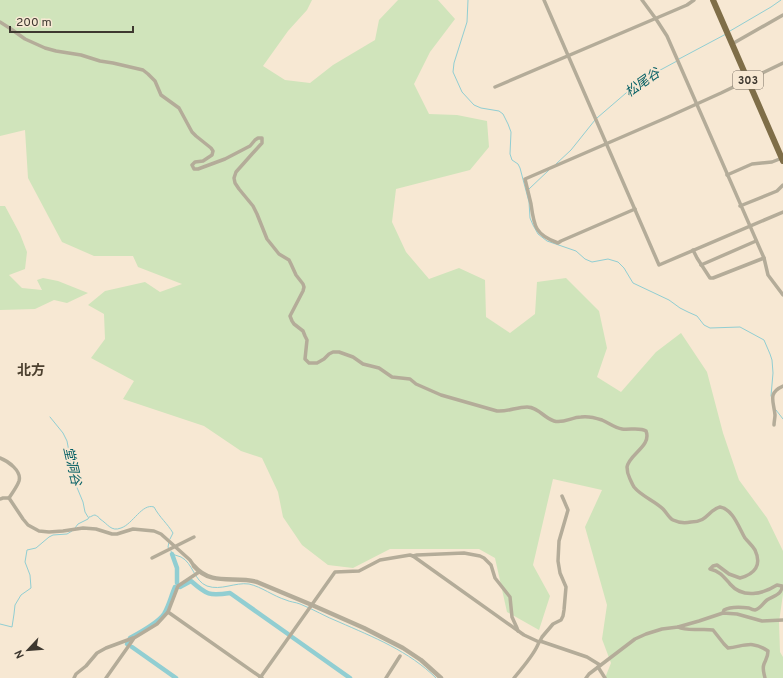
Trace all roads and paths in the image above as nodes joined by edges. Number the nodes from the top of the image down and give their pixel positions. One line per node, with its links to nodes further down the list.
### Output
1 (544, 0): 9 (street)
2 (642, 0): 6 (street)
3 (694, 0): 6 (street)
4 (713, 0): 8 (highway, 303)
5 (783, 16): 8 (street)
6 (656, 18): 9 (street); 13 (street)
7 (0, 22): 40 (street)
8 (732, 44): 11 (highway, 303)
9 (568, 56): 12 (street); 14 (street)
10 (783, 63): 11 (street)
11 (748, 80): 13 (street); 15 (highway, 303)
12 (495, 87)
13 (697, 104): 14 (street); 16 (street)
14 (606, 143): 19 (street); 19 (street)
15 (782, 159): 16 (street)
16 (727, 175): 18 (street)
17 (783, 185): 18 (street)
18 (740, 206): 21 (street)
19 (635, 209): 23 (street)
20 (783, 212): 21 (street)
21 (749, 226): 22 (street); 23 (street)
22 (756, 241): 24 (street); 25 (street)
23 (693, 250): 25 (street)
24 (764, 258): 25 (street); 26 (street)
25 (701, 265)
26 (783, 295)
27 (783, 386): 28 (street)
28 (774, 425)
29 (0, 458): 31 (street)
30 (562, 496): 45 (street)
31 (9, 498): 32 (street); 36 (street)
32 (0, 499)
33 (194, 537): 35 (street, bridge)
34 (413, 556): 38 (street); 43 (street); 43 (street)
35 (152, 558)
36 (194, 566): 37 (street)
37 (199, 572): 38 (street); 39 (street)
38 (312, 605): 50 (street); 52 (street)
39 (168, 612): 44 (street); 50 (street)
40 (723, 613): 41 (street); 42 (street)
41 (783, 620)
42 (678, 627): 47 (street); 56 (street)
43 (518, 631): 45 (street)
44 (134, 638): 48 (street); 49 (street)
45 (539, 641): 47 (street); 53 (street)
46 (400, 656): 51 (street)
47 (599, 666): 54 (street); 55 (street)
48 (74, 678)
49 (106, 678)
50 (261, 678)
51 (386, 678)
52 (441, 678)
53 (514, 678)
54 (586, 678)
55 (604, 678)
56 (764, 678)

